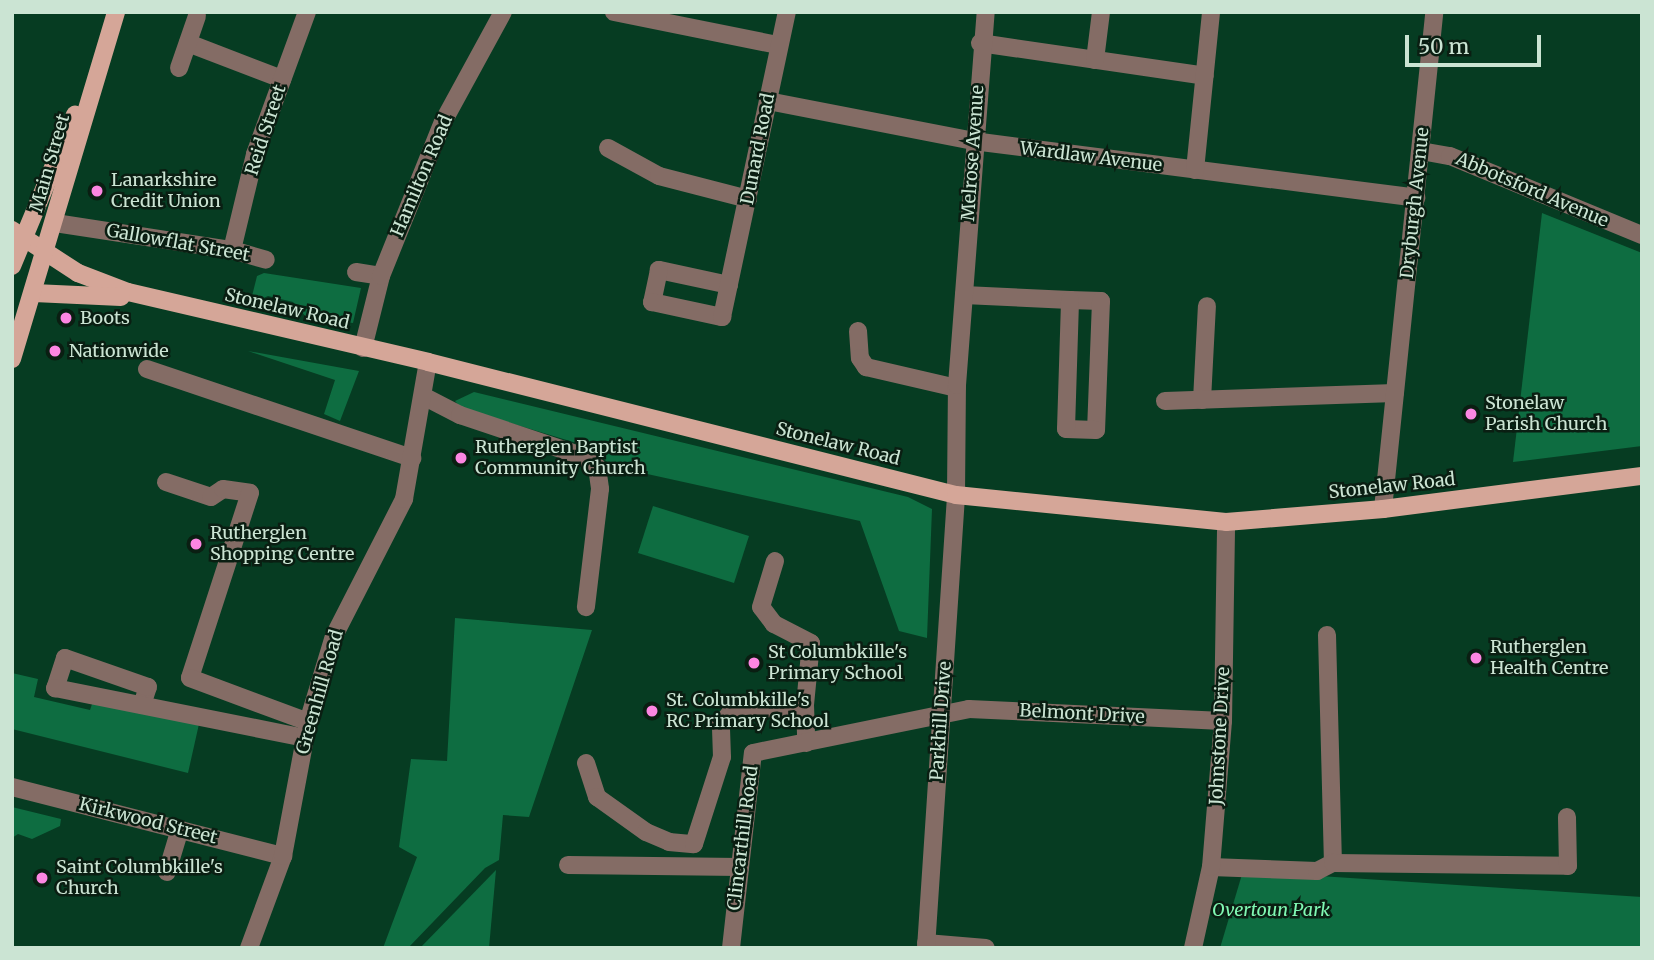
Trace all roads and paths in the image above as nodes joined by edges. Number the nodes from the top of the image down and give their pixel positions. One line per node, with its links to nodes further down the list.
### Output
1 (116, 12): 14 (main road, Main Street)
2 (307, 12): 18 (street, Reid Street)
3 (503, 12): 34 (street, Hamilton Road)
4 (614, 12): 13 (street)
5 (788, 12): 13 (street, Dunard Road)
6 (986, 12): 12 (street, Melrose Avenue)
7 (1101, 12): 15 (street)
8 (1211, 12): 17 (street)
9 (1434, 12): 22 (street, Dryburgh Avenue)
10 (197, 16): 11 (street)
11 (188, 43): 16 (street); 18 (street)
12 (980, 43): 15 (street); 20 (street, Melrose Avenue)
13 (778, 45): 19 (street, Dunard Road)
14 (101, 58): 26 (main road, Main Street); 27 (main road, Main Street)
15 (1095, 60): 17 (street)
16 (179, 68)
17 (1205, 76): 23 (street)
18 (282, 79): 29 (street, Reid Street)
19 (768, 101): 20 (street, Wardlaw Avenue); 25 (street, Dunard Road)
20 (973, 141): 23 (street, Wardlaw Avenue); 37 (street, Melrose Avenue)
21 (608, 148): 25 (street)
22 (1421, 151): 24 (street, Dryburgh Avenue); 28 (street, Abbotsford Avenue)
23 (1195, 170): 24 (street, Wardlaw Avenue)
24 (1416, 198): 47 (street, Dryburgh Avenue)
25 (748, 199): 35 (street, Dunard Road)
26 (55, 223): 29 (street, Gallowflat Street); 30 (main road, Main Street)
27 (17, 234): 30 (main road, Stonelaw Road); 32 (main road, Main Street)
28 (1642, 236)
29 (232, 250): 31 (street, Gallowflat Street)
30 (46, 254): 36 (main road, Main Street); 38 (main road, Stonelaw Road)
31 (266, 260)
32 (12, 266)
33 (356, 272): 34 (street)
34 (381, 276): 42 (street, Hamilton Road)
35 (729, 285)
36 (34, 293): 38 (main road); 43 (main road, Main Street)
37 (964, 295): 39 (street); 46 (street, Melrose Avenue)
38 (156, 300): 42 (main road, Stonelaw Road)
39 (1070, 300): 39 (street)
40 (1207, 306): 49 (street)
41 (858, 331): 46 (street)
42 (363, 348): 44 (main road, Stonelaw Road)
43 (12, 359)
44 (428, 362): 48 (street, Greenhill Road); 54 (main road, Stonelaw Road)
45 (147, 369): 51 (street)
46 (957, 388): 54 (street, Melrose Avenue)
47 (1395, 393): 49 (street); 55 (street, Dryburgh Avenue)
48 (423, 396): 51 (street, Greenhill Road); 58 (street)
49 (1202, 400): 50 (street)
50 (1166, 401)
51 (412, 458): 64 (street, Greenhill Road)
52 (1642, 476): 55 (main road, Stonelaw Road)
53 (166, 482): 64 (street)
54 (956, 495): 56 (main road, Stonelaw Road); 62 (street, Parkhill Drive)
55 (1382, 509): 56 (main road, Stonelaw Road)
56 (1226, 522): 63 (street, Johnstone Drive)
57 (775, 561): 61 (street)
58 (586, 607)
59 (1327, 635): 71 (street)
60 (142, 705): 60 (street); 64 (street)
61 (805, 705): 65 (street); 66 (street)
62 (942, 713): 63 (street, Belmont Drive); 65 (street, Clincarthill Road); 76 (street, Parkhill Drive)
63 (1223, 721): 74 (street, Johnstone Drive)
64 (307, 730): 70 (street, Greenhill Road)
65 (806, 743): 73 (street, Clincarthill Road)
66 (586, 763)
67 (12, 787): 69 (street, Kirkwood Street)
68 (1567, 817): 71 (street)
69 (180, 829): 70 (street, Kirkwood Street); 75 (street)
70 (283, 856): 77 (street, Greenhill Road)
71 (1333, 863): 74 (street)
72 (568, 865): 73 (street)
73 (740, 867): 78 (street, Clincarthill Road)
74 (1211, 867): 80 (street, Johnstone Drive)
75 (167, 872)
76 (926, 945): 79 (street)
77 (249, 948)
78 (731, 948)
79 (986, 948)
80 (1193, 948)

